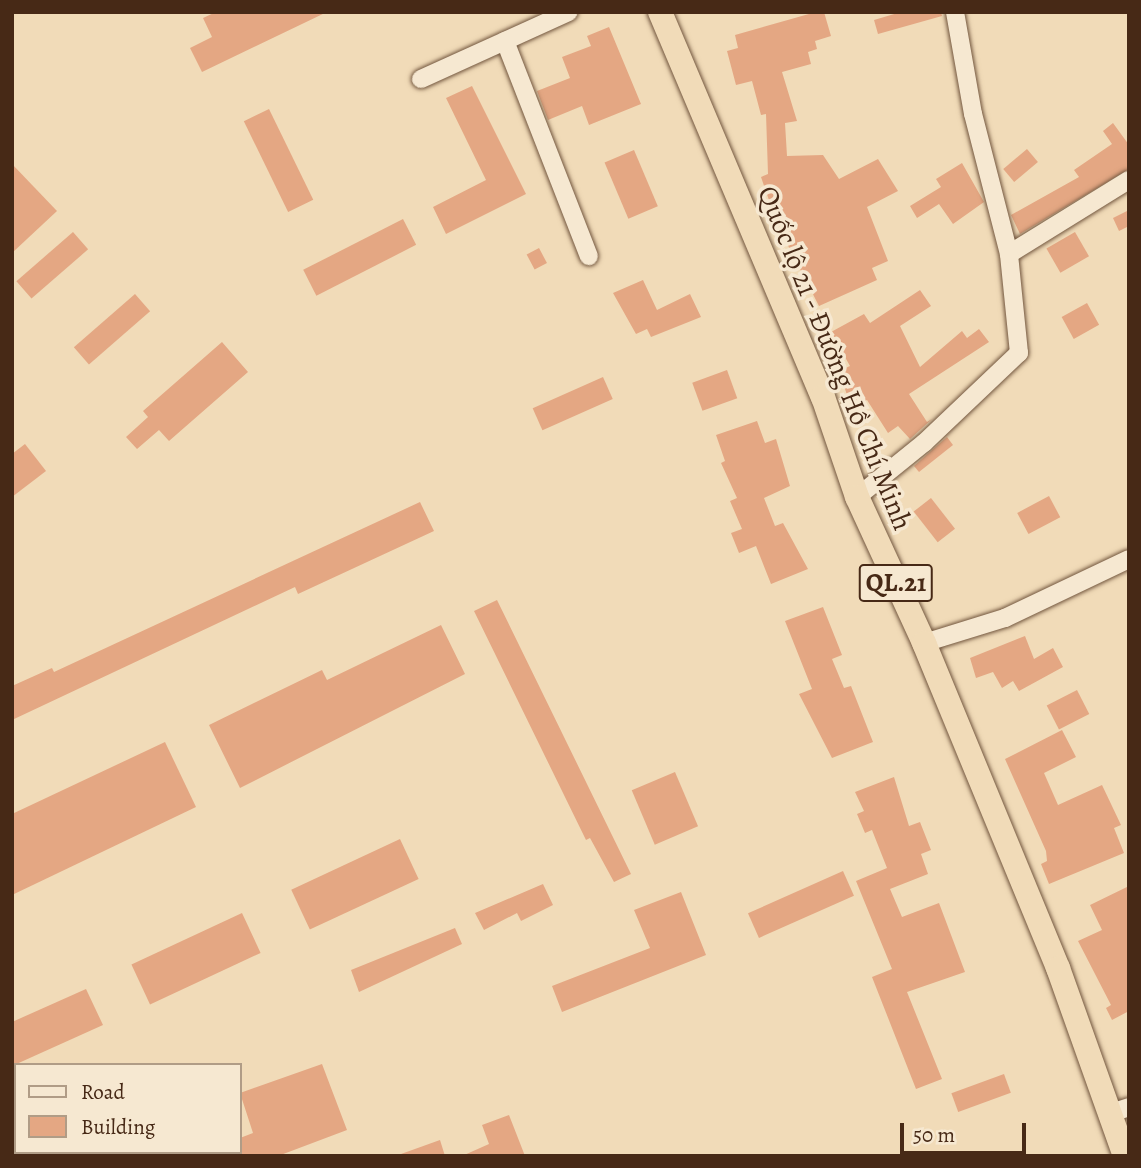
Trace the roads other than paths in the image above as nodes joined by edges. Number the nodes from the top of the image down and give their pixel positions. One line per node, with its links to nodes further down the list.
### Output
1 (569, 12): 4 (street)
2 (660, 12): 9 (highway, Quốc lộ 21 - Đường Hồ Chí Minh / QL.21)
3 (955, 12): 7 (street)
4 (505, 41): 5 (street); 8 (street)
5 (421, 79)
6 (1129, 180): 7 (street)
7 (1009, 254): 9 (street)
8 (589, 256)
9 (857, 497): 11 (highway, Quốc lộ 21 - Đường Hồ Chí Minh / QL.21)
10 (1129, 559): 11 (street)
11 (924, 643): 12 (highway, Quốc lộ 21 - Đường Hồ Chí Minh / QL.21)
12 (1118, 1110): 13 (highway, Quốc lộ 21 - Đường Hồ Chí Minh / QL.21)
13 (1125, 1156)

